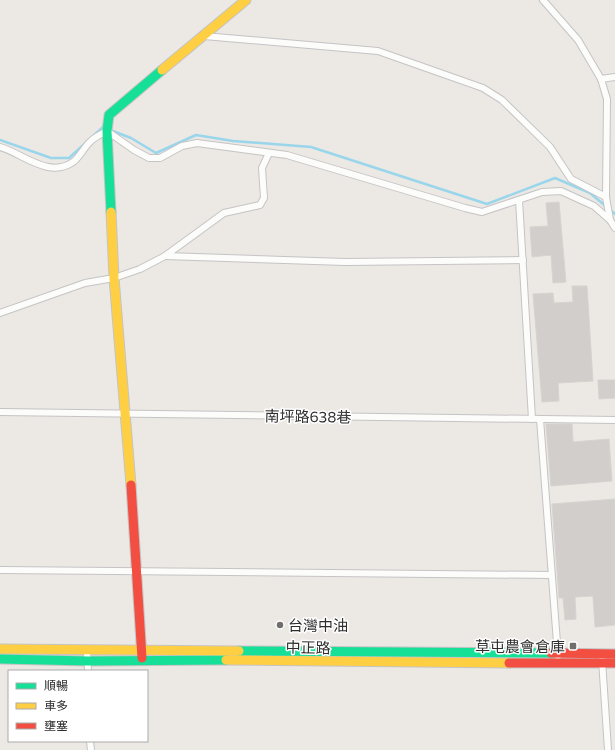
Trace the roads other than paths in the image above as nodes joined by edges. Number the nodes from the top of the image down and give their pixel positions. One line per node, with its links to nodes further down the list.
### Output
1 (246, 0): 3 (main road)
2 (543, 0): 5 (street)
3 (204, 36): 6 (main road); 9 (street)
4 (615, 77): 5 (street)
5 (600, 79): 9 (street)
6 (106, 131): 7 (street); 8 (street); 15 (main road)
7 (0, 147)
8 (269, 153): 10 (street); 13 (street)
9 (606, 197): 11 (street)
10 (519, 200): 11 (street); 14 (street)
11 (610, 220): 12 (street)
12 (615, 228)
13 (165, 256): 14 (street); 15 (street)
14 (523, 260): 19 (street)
15 (114, 278): 16 (street); 18 (main road)
16 (0, 312)
17 (0, 412): 18 (street, 南坪路638巷)
18 (126, 414): 19 (street, 南坪路638巷); 23 (main road)
19 (532, 419): 20 (street, 南坪路638巷)
20 (540, 419): 21 (street, 南坪路638巷); 24 (street)
21 (615, 420)
22 (0, 570): 23 (street)
23 (137, 572): 24 (street); 27 (main road)
24 (551, 575): 28 (street)
25 (0, 649): 26 (main road, 中正路)
26 (87, 651): 27 (main road, 中正路); 32 (street)
27 (142, 651): 28 (main road, 中正路); 33 (main road)
28 (558, 653): 30 (main road, 中正路); 34 (street)
29 (615, 654): 30 (main road, 中正路)
30 (601, 658): 34 (main road, 中正路); 35 (main road, 中正路); 37 (street)
31 (0, 659): 32 (main road, 中正路)
32 (88, 661): 33 (main road, 中正路); 36 (street)
33 (142, 661): 34 (main road, 中正路)
34 (558, 663)
35 (615, 663)
36 (88, 670)
37 (608, 750)

